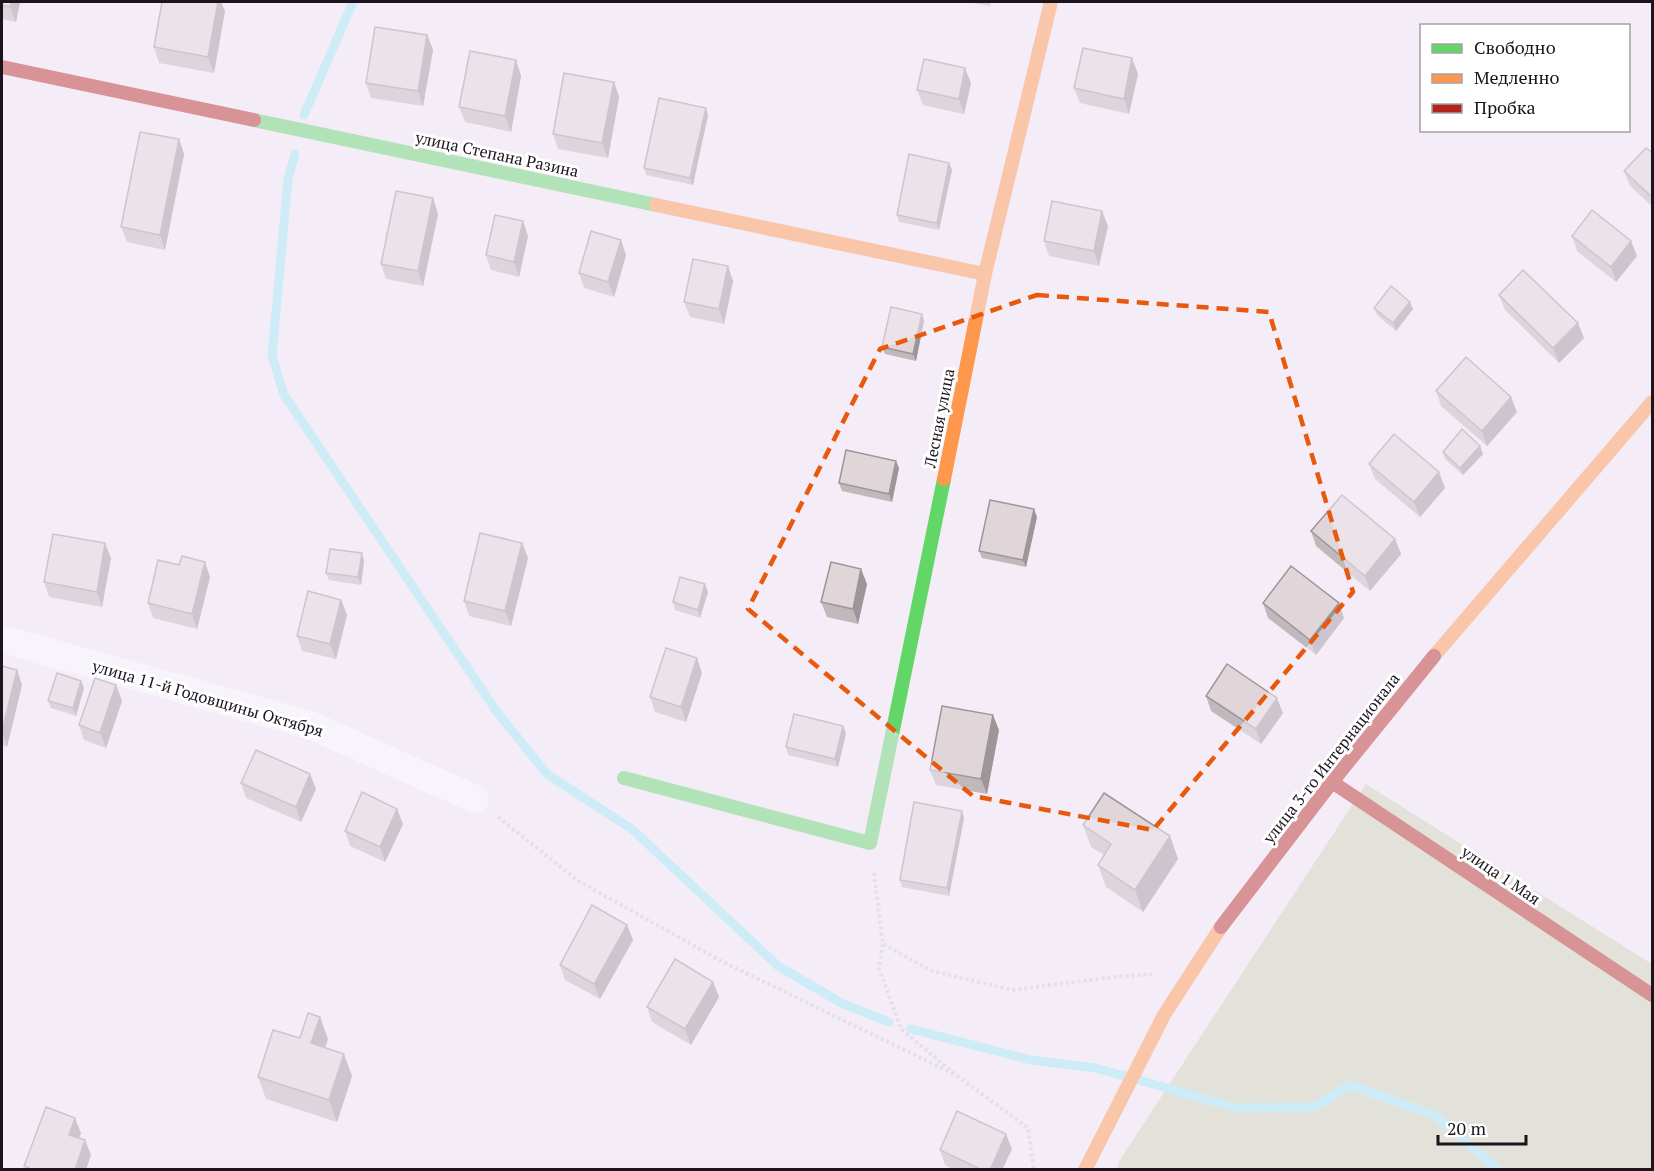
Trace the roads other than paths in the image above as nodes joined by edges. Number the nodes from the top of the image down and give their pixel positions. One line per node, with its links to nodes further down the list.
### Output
1 (1051, 2): 3 (street, Лесная улица)
2 (2, 67): 3 (street, улица Степана Разина)
3 (985, 274): 6 (street, Лесная улица)
4 (1653, 402): 7 (street, улица 3-го Интернационала)
5 (2, 639): 8 (street, улица 11-й Годовщины Октября)
6 (624, 778)
7 (1332, 782): 9 (street, улица 1 Мая); 10 (street, улица 3-го Интернационала)
8 (475, 799)
9 (1653, 995)
10 (1085, 1170)

